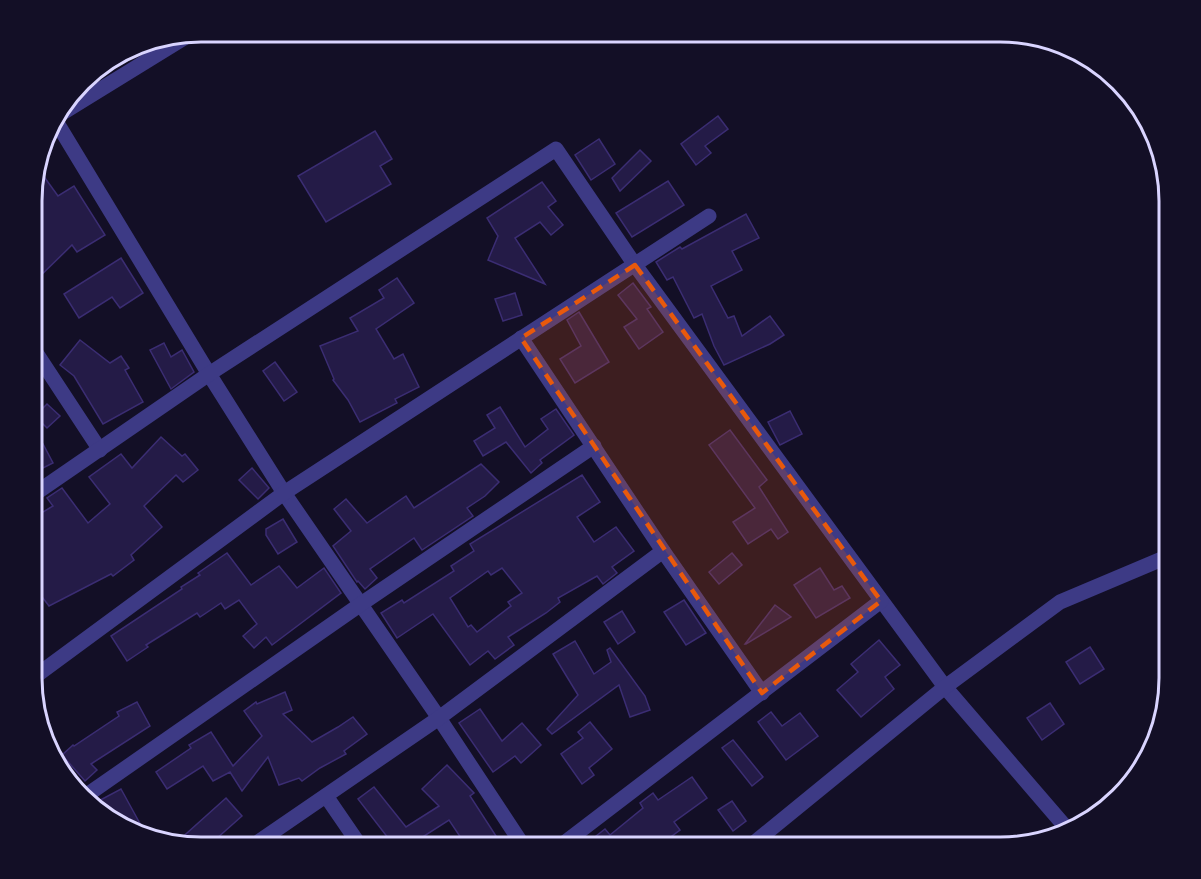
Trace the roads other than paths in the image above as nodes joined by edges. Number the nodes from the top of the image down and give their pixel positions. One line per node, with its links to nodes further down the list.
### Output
1 (173, 45): 2 (street)
2 (74, 106)
3 (60, 128): 8 (street)
4 (709, 216): 5 (street)
5 (635, 265): 6 (street); 8 (street); 15 (street)
6 (522, 339): 9 (street); 12 (street)
7 (42, 362): 10 (street)
8 (209, 374): 10 (street); 12 (street)
9 (594, 446): 13 (street); 16 (street)
10 (100, 450): 11 (street)
11 (42, 489)
12 (284, 493): 16 (street); 17 (street)
13 (663, 551): 19 (street); 20 (street)
14 (1159, 560): 18 (street)
15 (881, 601): 18 (street); 19 (street)
16 (361, 604): 20 (street); 21 (street)
17 (42, 671)
18 (945, 687): 23 (street); 28 (street)
19 (762, 693): 27 (street)
20 (439, 718): 22 (street); 26 (street)
21 (91, 792)
22 (326, 796): 24 (street); 25 (street)
23 (1063, 824)
24 (266, 837)
25 (354, 837)
26 (517, 837)
27 (572, 837)
28 (761, 837)

